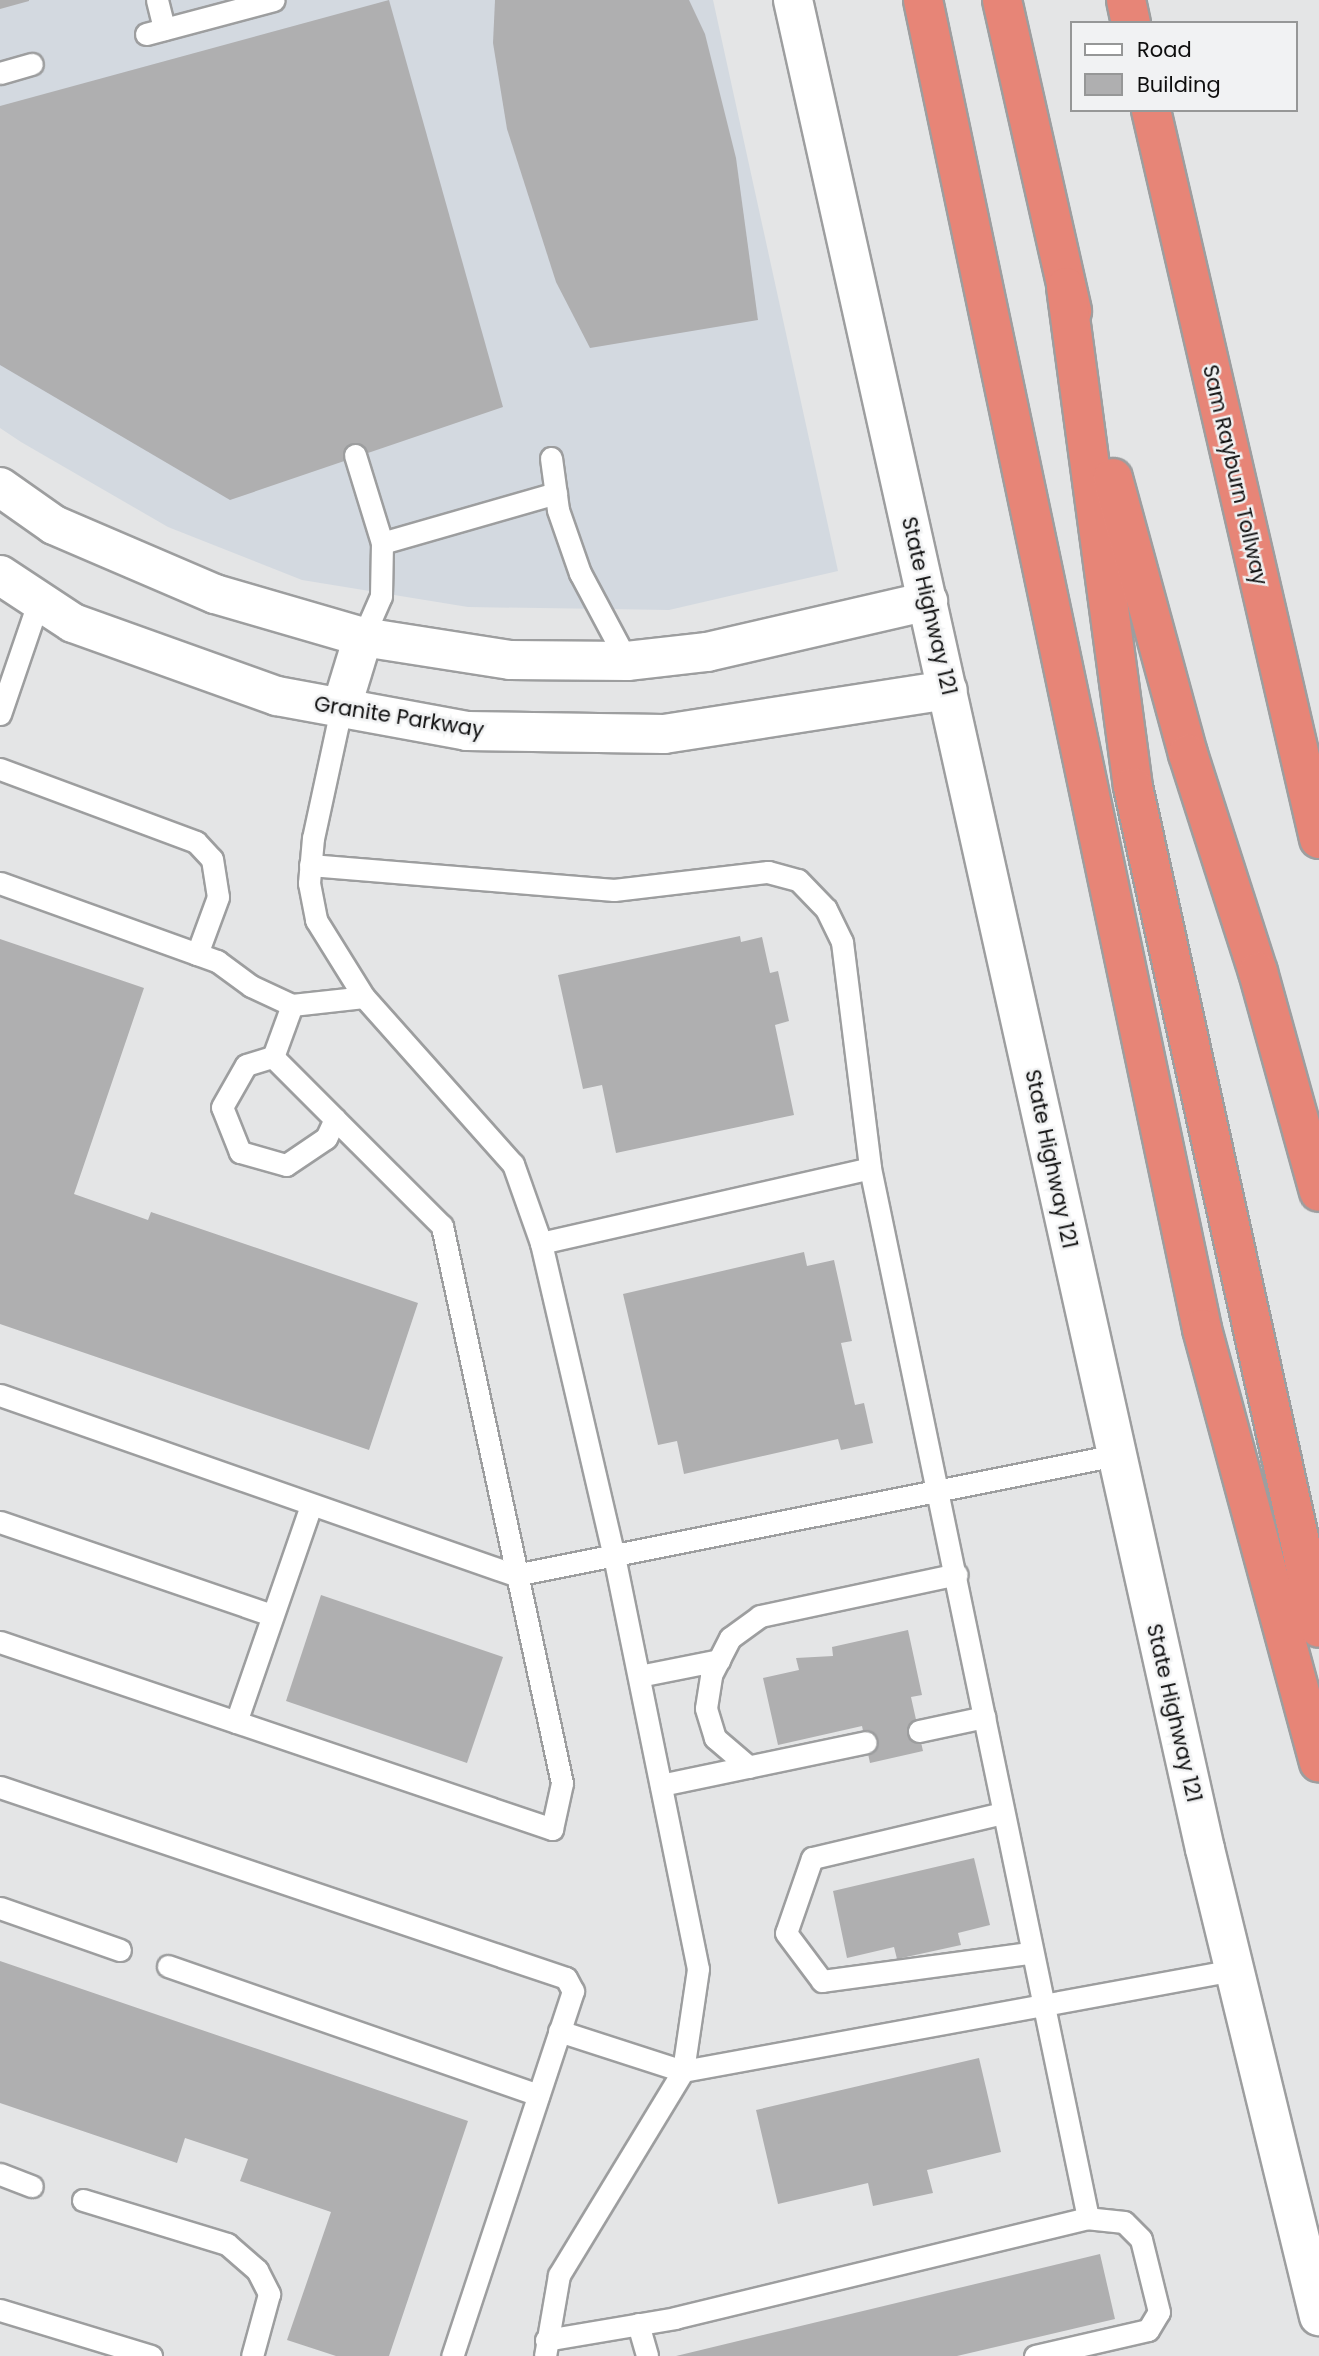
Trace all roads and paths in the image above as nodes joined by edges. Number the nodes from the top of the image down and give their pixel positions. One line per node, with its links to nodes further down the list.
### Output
1 (157, 0): 2 (lane)
2 (274, 0)
3 (793, 0): 19 (main road, State Highway 121)
4 (923, 0): 54 (highway)
5 (1002, 0): 11 (highway)
6 (1126, 0): 7 (highway)
7 (1131, 21)
8 (32, 64): 9 (lane)
9 (0, 73)
10 (1151, 112): 26 (highway, Sam Rayburn Tollway)
11 (1066, 287): 35 (highway); 46 (highway)
12 (355, 455): 16 (lane)
13 (551, 458): 15 (lane)
14 (0, 487): 20 (main road)
15 (556, 493): 16 (lane); 21 (lane)
16 (382, 543): 20 (lane)
17 (0, 575): 18 (main road, Granite Parkway)
18 (39, 600): 23 (main road, Granite Parkway); 24 (lane)
19 (928, 601): 21 (main road); 22 (main road, State Highway 121)
20 (363, 637): 21 (main road); 23 (main road)
21 (628, 661)
22 (948, 690): 23 (main road, Granite Parkway); 38 (main road, State Highway 121)
23 (341, 709): 27 (lane)
24 (0, 714)
25 (0, 769): 29 (lane)
26 (1319, 839)
27 (310, 865): 30 (lane); 34 (lane)
28 (0, 883): 29 (lane)
29 (197, 954): 31 (lane)
30 (363, 997): 31 (lane); 36 (lane)
31 (292, 1005): 32 (lane)
32 (273, 1057): 33 (lane); 33 (lane)
33 (335, 1119): 44 (lane)
34 (870, 1168): 36 (lane); 39 (lane)
35 (1319, 1192)
36 (541, 1242): 42 (lane)
37 (0, 1395): 40 (lane)
38 (1116, 1455): 39 (lane); 63 (main road, State Highway 121)
39 (941, 1491): 42 (lane); 43 (lane)
40 (312, 1505): 44 (lane); 45 (lane)
41 (0, 1522): 45 (lane)
42 (614, 1556): 44 (lane); 49 (lane)
43 (957, 1574): 48 (lane); 50 (lane)
44 (515, 1575): 51 (lane)
45 (272, 1615): 51 (lane)
46 (1319, 1628)
47 (0, 1642): 51 (lane)
48 (719, 1660): 49 (lane); 55 (lane)
49 (639, 1676): 56 (lane)
50 (985, 1717): 52 (lane); 58 (lane)
51 (236, 1722)
52 (919, 1731)
53 (866, 1742): 55 (lane)
54 (1319, 1762)
55 (749, 1767): 56 (lane)
56 (661, 1785): 66 (lane)
57 (0, 1787): 65 (lane)
58 (1003, 1813): 61 (lane); 61 (lane)
59 (0, 1908): 60 (lane)
60 (120, 1950)
61 (1030, 1953): 64 (lane)
62 (168, 1966): 67 (lane)
63 (1234, 1970): 64 (lane); 72 (main road, State Highway 121)
64 (1041, 2005): 66 (lane); 71 (lane)
65 (559, 2031): 66 (lane); 67 (lane)
66 (683, 2071): 76 (lane)
67 (538, 2095): 79 (lane)
68 (0, 2174): 69 (lane)
69 (33, 2186)
70 (83, 2200): 78 (lane)
71 (1088, 2218): 75 (lane); 81 (lane)
72 (1309, 2238): 74 (main road, State Highway 121)
73 (0, 2310): 77 (lane)
74 (1319, 2316)
75 (638, 2324): 76 (lane); 80 (lane)
76 (546, 2348)
77 (151, 2356)
78 (251, 2356)
79 (452, 2356)
80 (647, 2356)
81 (1035, 2356)

